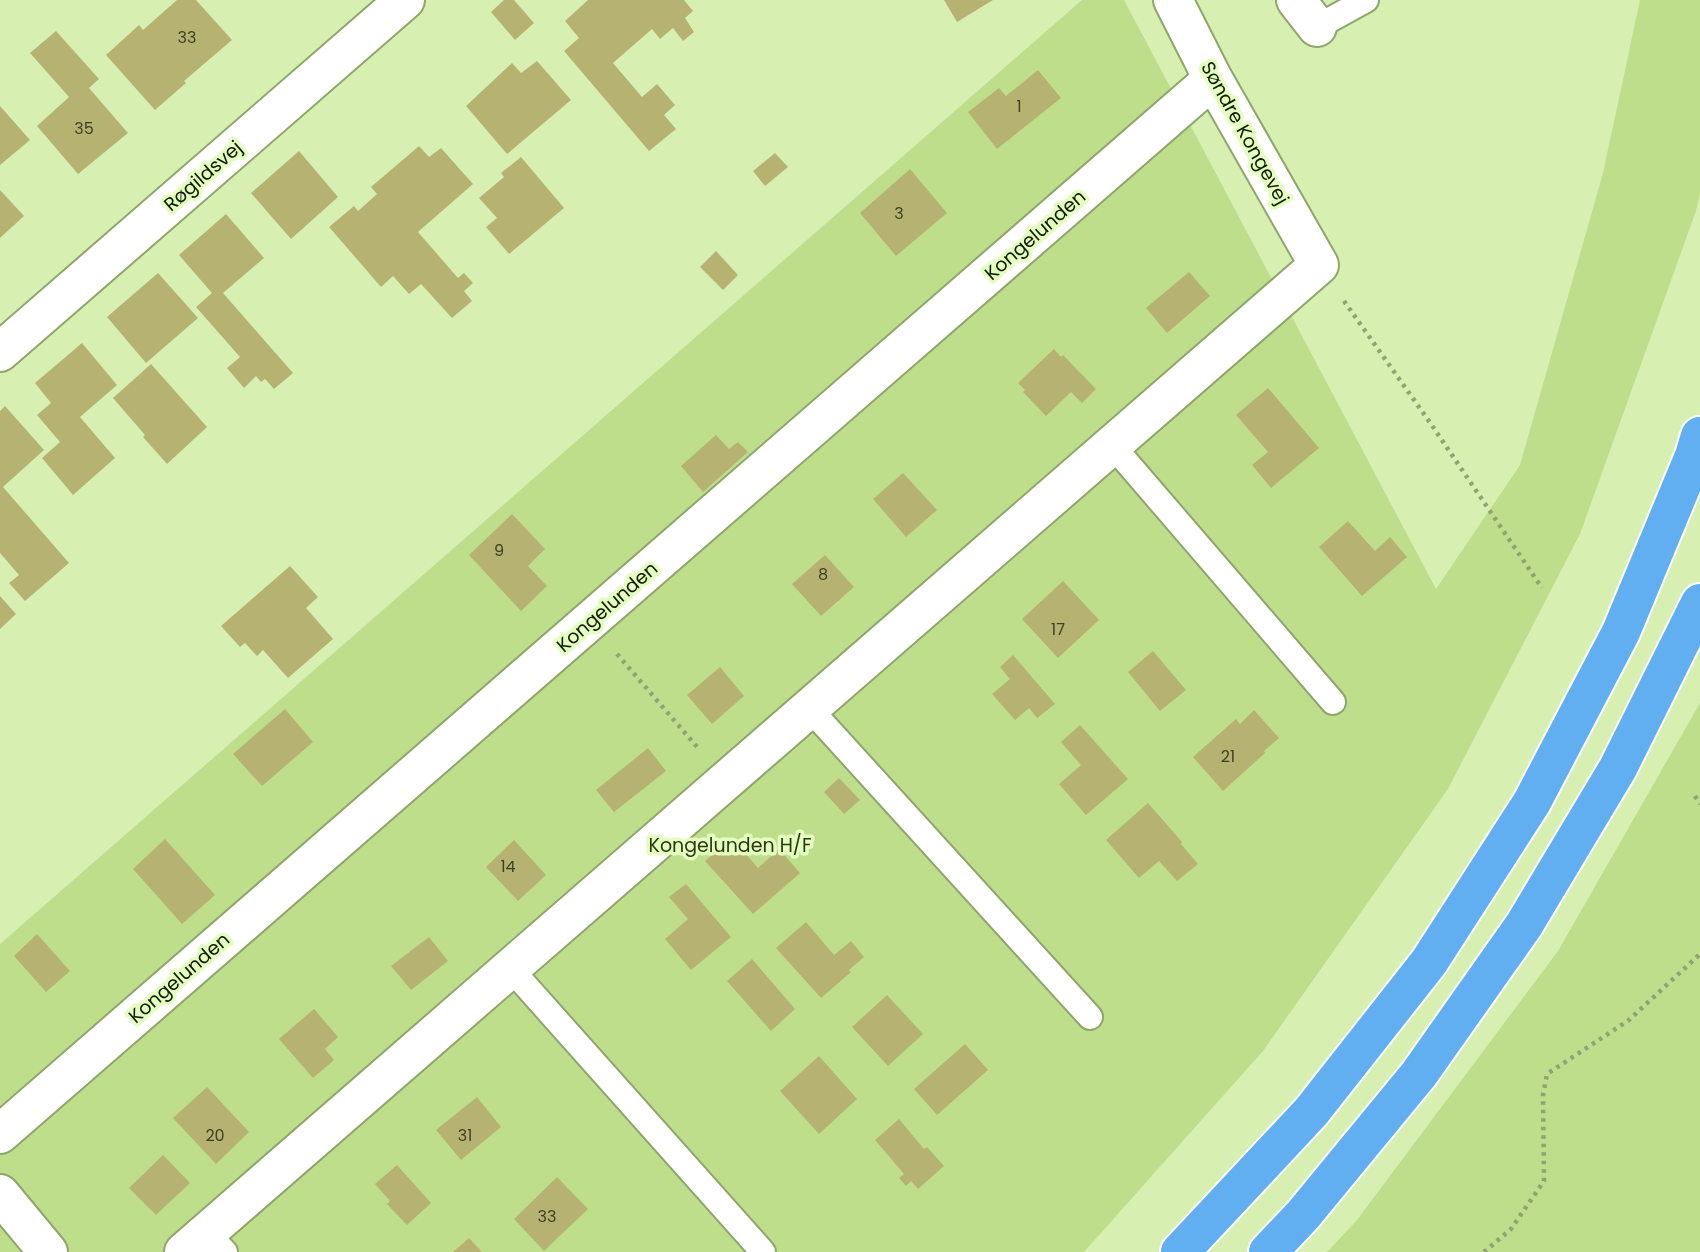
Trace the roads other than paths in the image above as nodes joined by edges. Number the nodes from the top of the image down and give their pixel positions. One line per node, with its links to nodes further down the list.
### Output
1 (405, 0): 6 (street, Røgildsvej)
2 (1173, 0): 5 (street, Søndre Kongevej)
3 (1366, 0): 4 (lane)
4 (1307, 13)
5 (1213, 79): 8 (street, Søndre Kongevej); 14 (street, Kongelunden)
6 (0, 352)
7 (1700, 436): 19 (highway)
8 (1112, 445): 10 (lane); 11 (street)
9 (1700, 603): 20 (highway)
10 (1333, 702)
11 (809, 708): 12 (street); 13 (lane)
12 (510, 968): 16 (street); 18 (lane)
13 (1090, 1017)
14 (0, 1134)
15 (0, 1194): 17 (street)
16 (205, 1245)
17 (48, 1252)
18 (763, 1252)
19 (1180, 1252)
20 (1268, 1252)

